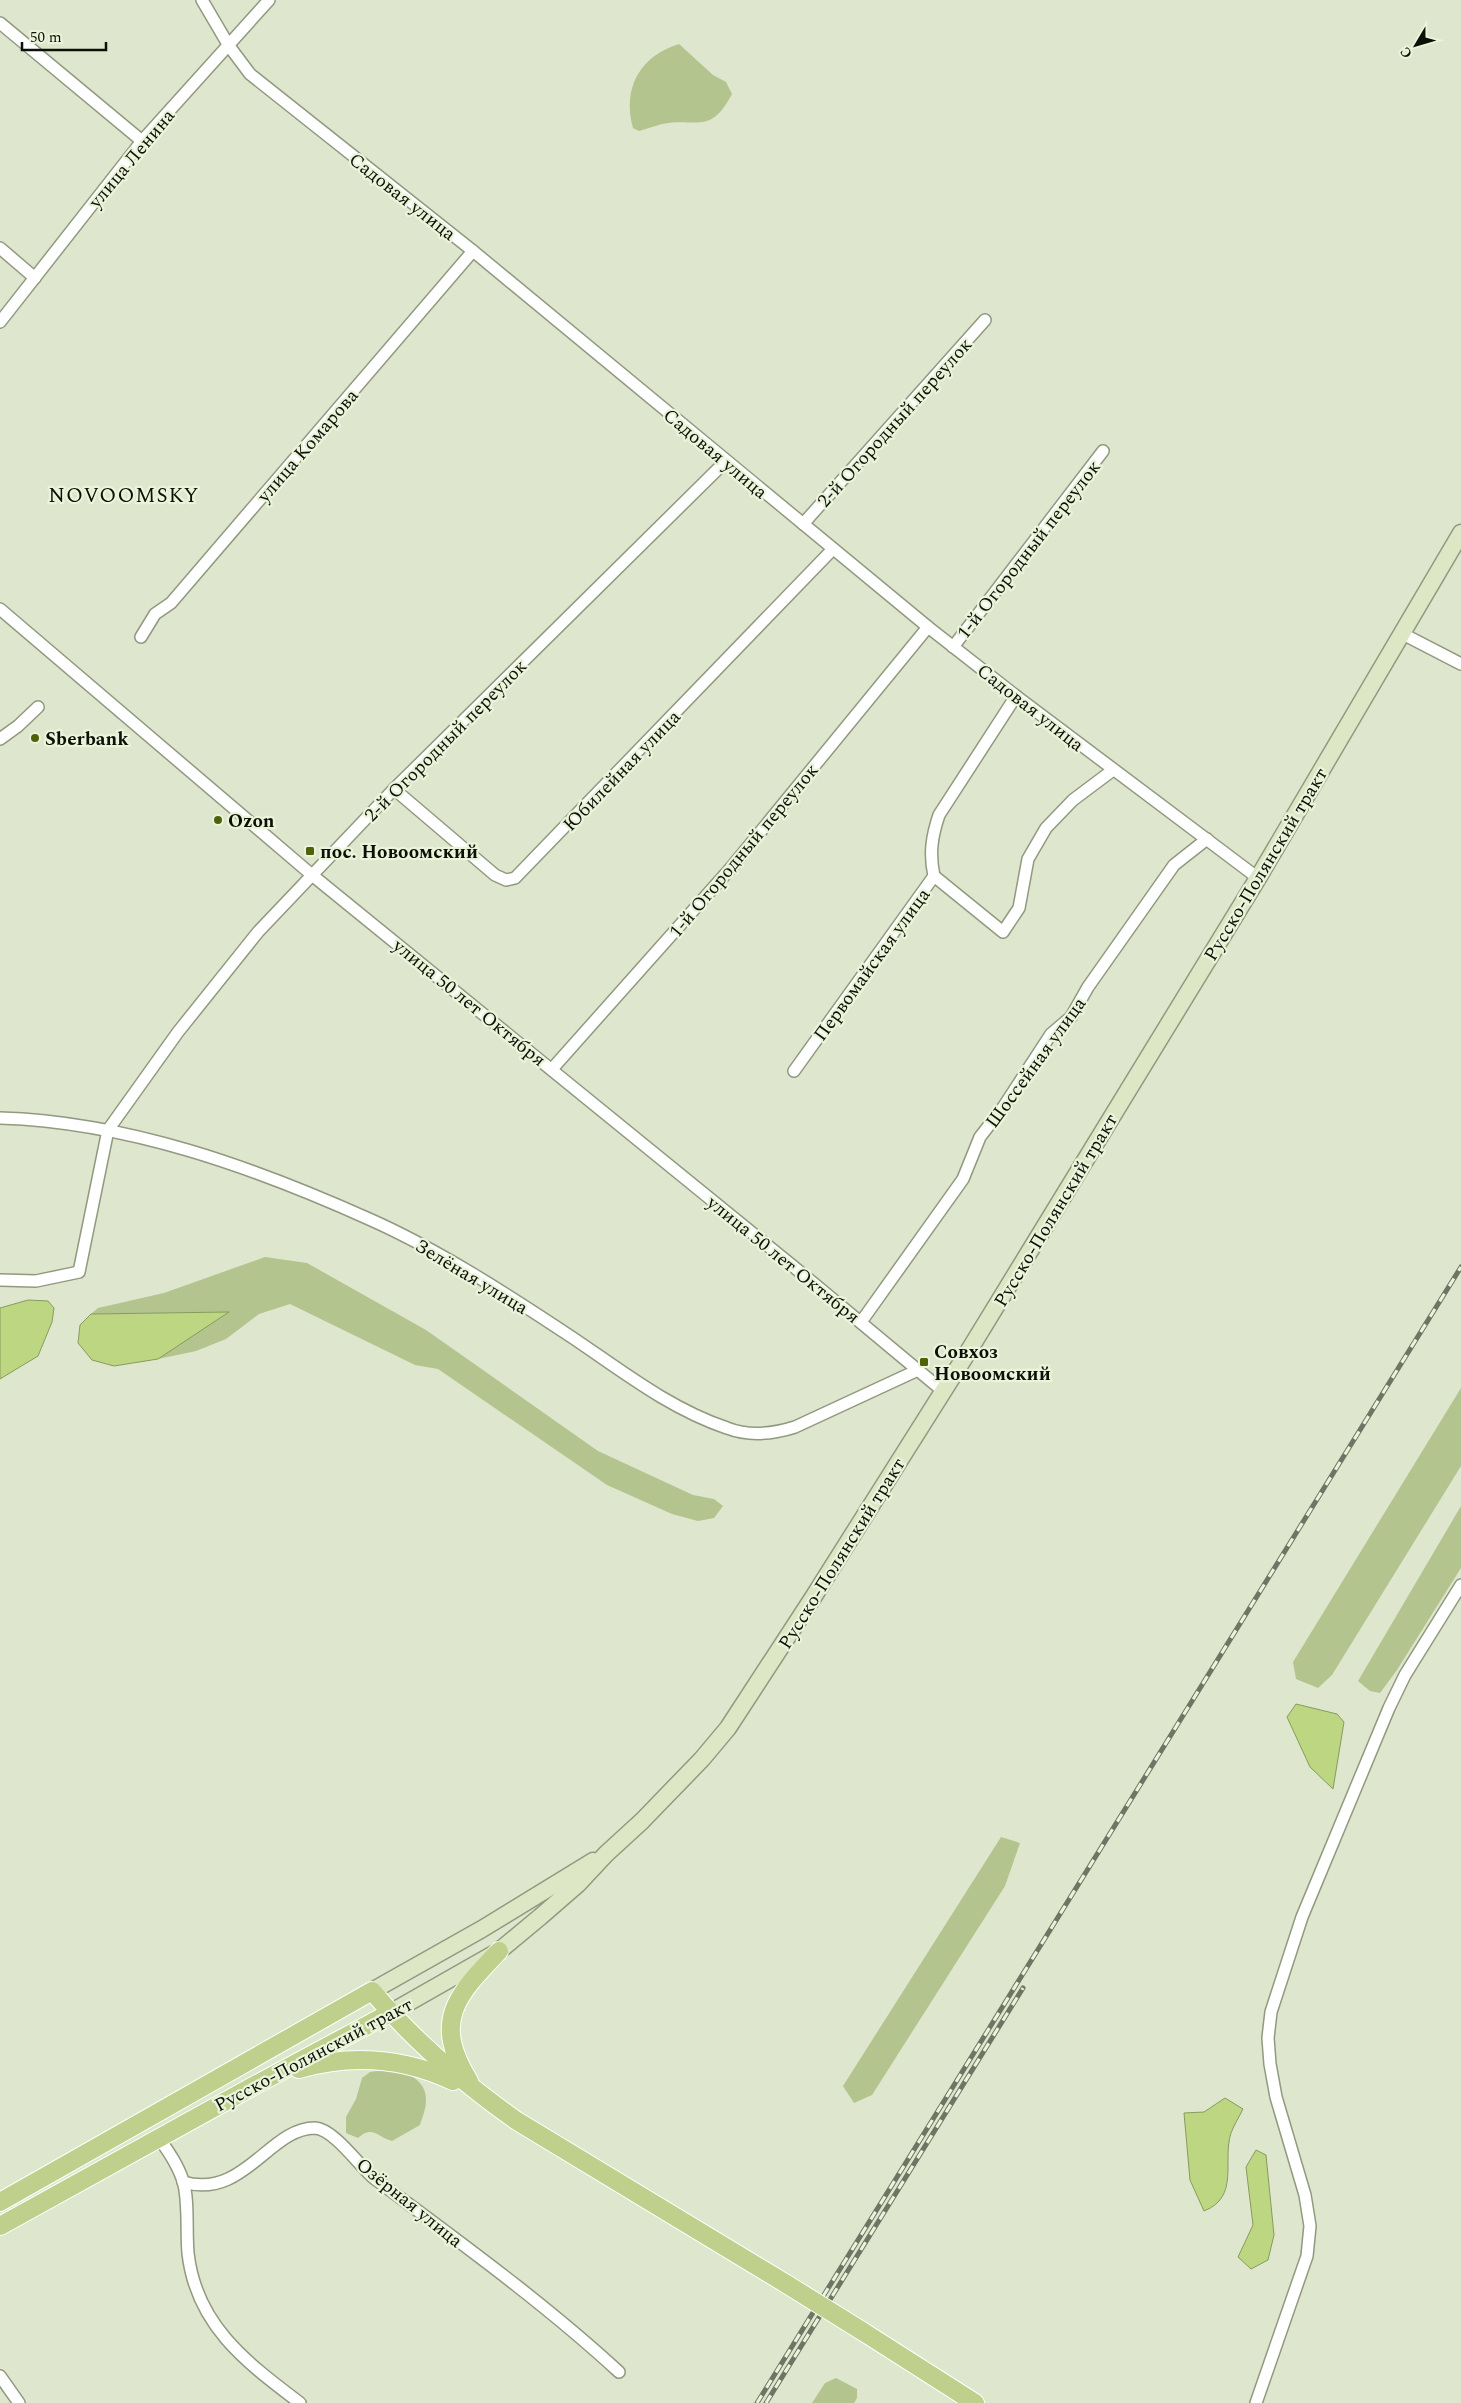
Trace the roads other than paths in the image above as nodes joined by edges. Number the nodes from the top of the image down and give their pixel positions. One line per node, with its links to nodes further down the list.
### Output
1 (202, 0): 4 (street, Садовая улица)
2 (269, 0): 4 (street, улица Ленина)
3 (0, 23): 5 (street)
4 (229, 46): 5 (street, улица Ленина); 7 (street, Садовая улица)
5 (142, 141): 8 (street, улица Ленина)
6 (0, 248): 8 (street)
7 (473, 251): 12 (street, Садовая улица); 19 (street, улица Комарова)
8 (35, 278): 10 (street, улица Ленина)
9 (984, 320): 13 (street, 2-й Огородный переулок)
10 (0, 322)
11 (1104, 452): 20 (street, 1-й Огородный переулок)
12 (726, 461): 13 (street, Садовая улица); 26 (street, 2-й Огородный переулок)
13 (803, 524): 15 (street, Садовая улица)
14 (1461, 533): 18 (main road, Русско-Полянский тракт)
15 (833, 549): 17 (street, Садовая улица); 26 (street, Юбилейная улица)
16 (0, 609): 28 (street, улица 50 лет Октября)
17 (928, 627): 20 (street, Садовая улица); 31 (street, 1-й Огородный переулок)
18 (1401, 634): 21 (street); 30 (main road, Русско-Полянский тракт)
19 (141, 637)
20 (953, 646): 22 (street, Садовая улица)
21 (1461, 664)
22 (1016, 696): 25 (street, Садовая улица); 29 (street, Первомайская улица)
23 (38, 707): 24 (street)
24 (0, 739)
25 (1113, 770): 27 (street, Садовая улица); 29 (street)
26 (394, 789): 28 (street, 2-й Огородный переулок)
27 (1207, 839): 30 (street, Садовая улица); 36 (street, Шоссейная улица)
28 (312, 875): 31 (street, улица 50 лет Октября); 34 (street, 2-й Огородный переулок)
29 (934, 876): 32 (street, Первомайская улица)
30 (1258, 878): 38 (main road, Русско-Полянский тракт)
31 (552, 1069): 36 (street, улица 50 лет Октября)
32 (794, 1071)
33 (0, 1118): 34 (street, Зелёная улица)
34 (108, 1130): 35 (street); 37 (street, Зелёная улица)
35 (0, 1280)
36 (861, 1322): 37 (street, улица 50 лет Октября)
37 (918, 1370): 38 (street, улица 50 лет Октября)
38 (943, 1392): 40 (main road, Русско-Полянский тракт)
39 (1461, 1585): 55 (street)
40 (606, 1854): 41 (main road, Русско-Полянский тракт); 42 (main road, Русско-Полянский тракт)
41 (499, 1951): 43 (main road, Русско-Полянский тракт); 45 (main road)
42 (372, 1991): 43 (main road); 48 (main road, Русско-Полянский тракт)
43 (390, 2013): 44 (main road, Русско-Полянский тракт); 45 (main road)
44 (257, 2084): 45 (main road); 46 (main road, Русско-Полянский тракт)
45 (476, 2092): 54 (main road, bridge)
46 (159, 2138): 47 (street); 49 (main road, Русско-Полянский тракт)
47 (184, 2182): 50 (street, Озёрная улица); 53 (street)
48 (0, 2202)
49 (0, 2226)
50 (619, 2372)
51 (0, 2376): 52 (street)
52 (19, 2403)
53 (300, 2403)
54 (976, 2403)
55 (1256, 2403)

